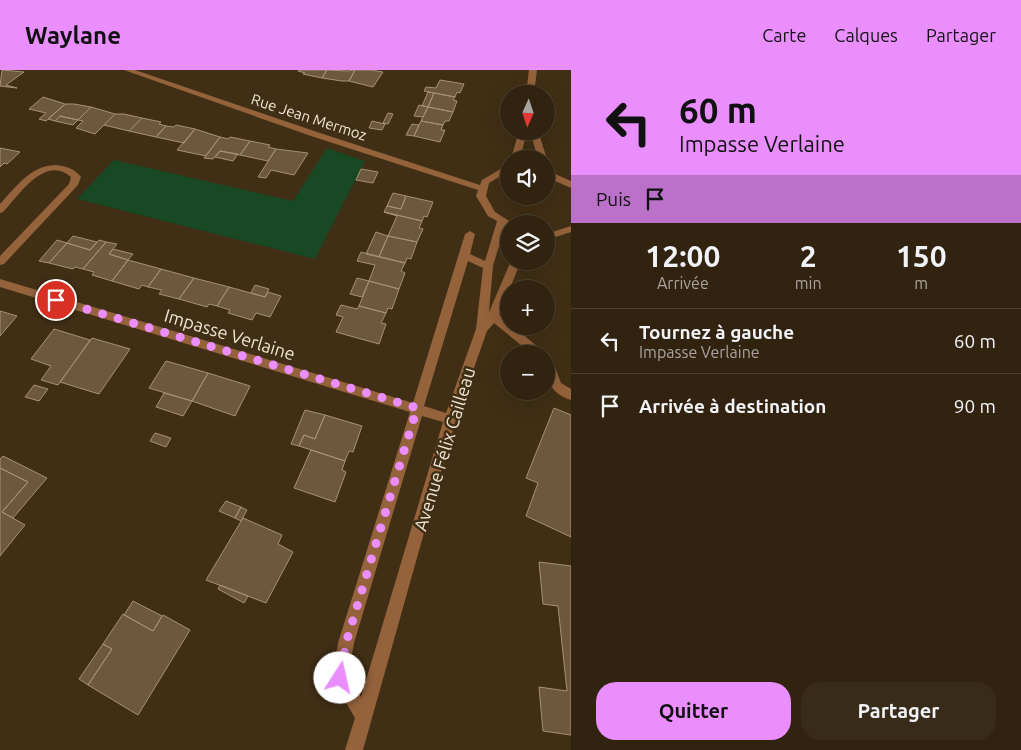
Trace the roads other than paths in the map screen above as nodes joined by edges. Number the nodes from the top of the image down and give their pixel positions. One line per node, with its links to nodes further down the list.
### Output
1 (128, 70): 7 (street, Rue Jean Mermoz)
2 (534, 70): 3 (street)
3 (532, 85)
4 (500, 173): 7 (street)
5 (555, 177): 6 (street)
6 (571, 185)
7 (481, 188): 9 (street, Avenue Félix Cailleau)
8 (0, 210): 16 (street)
9 (500, 219)
10 (570, 228): 11 (street); 13 (street)
11 (555, 230)
12 (470, 234): 15 (street)
13 (555, 234)
14 (500, 236): 17 (street, Avenue Félix Cailleau)
15 (464, 256): 17 (street); 25 (street)
16 (0, 262)
17 (488, 266): 21 (street, Avenue Félix Cailleau)
18 (512, 270): 20 (street)
19 (0, 283): 25 (street, Impasse Verlaine)
20 (493, 316): 21 (street); 22 (street)
21 (482, 329): 26 (street, Avenue Félix Cailleau)
22 (529, 345)
23 (555, 383): 24 (street)
24 (571, 395)
25 (417, 408): 26 (street, Impasse Verlaine); 27 (street)
26 (450, 419): 27 (street, Avenue Félix Cailleau)
27 (364, 717): 28 (street, Avenue Félix Cailleau)
28 (354, 750)

